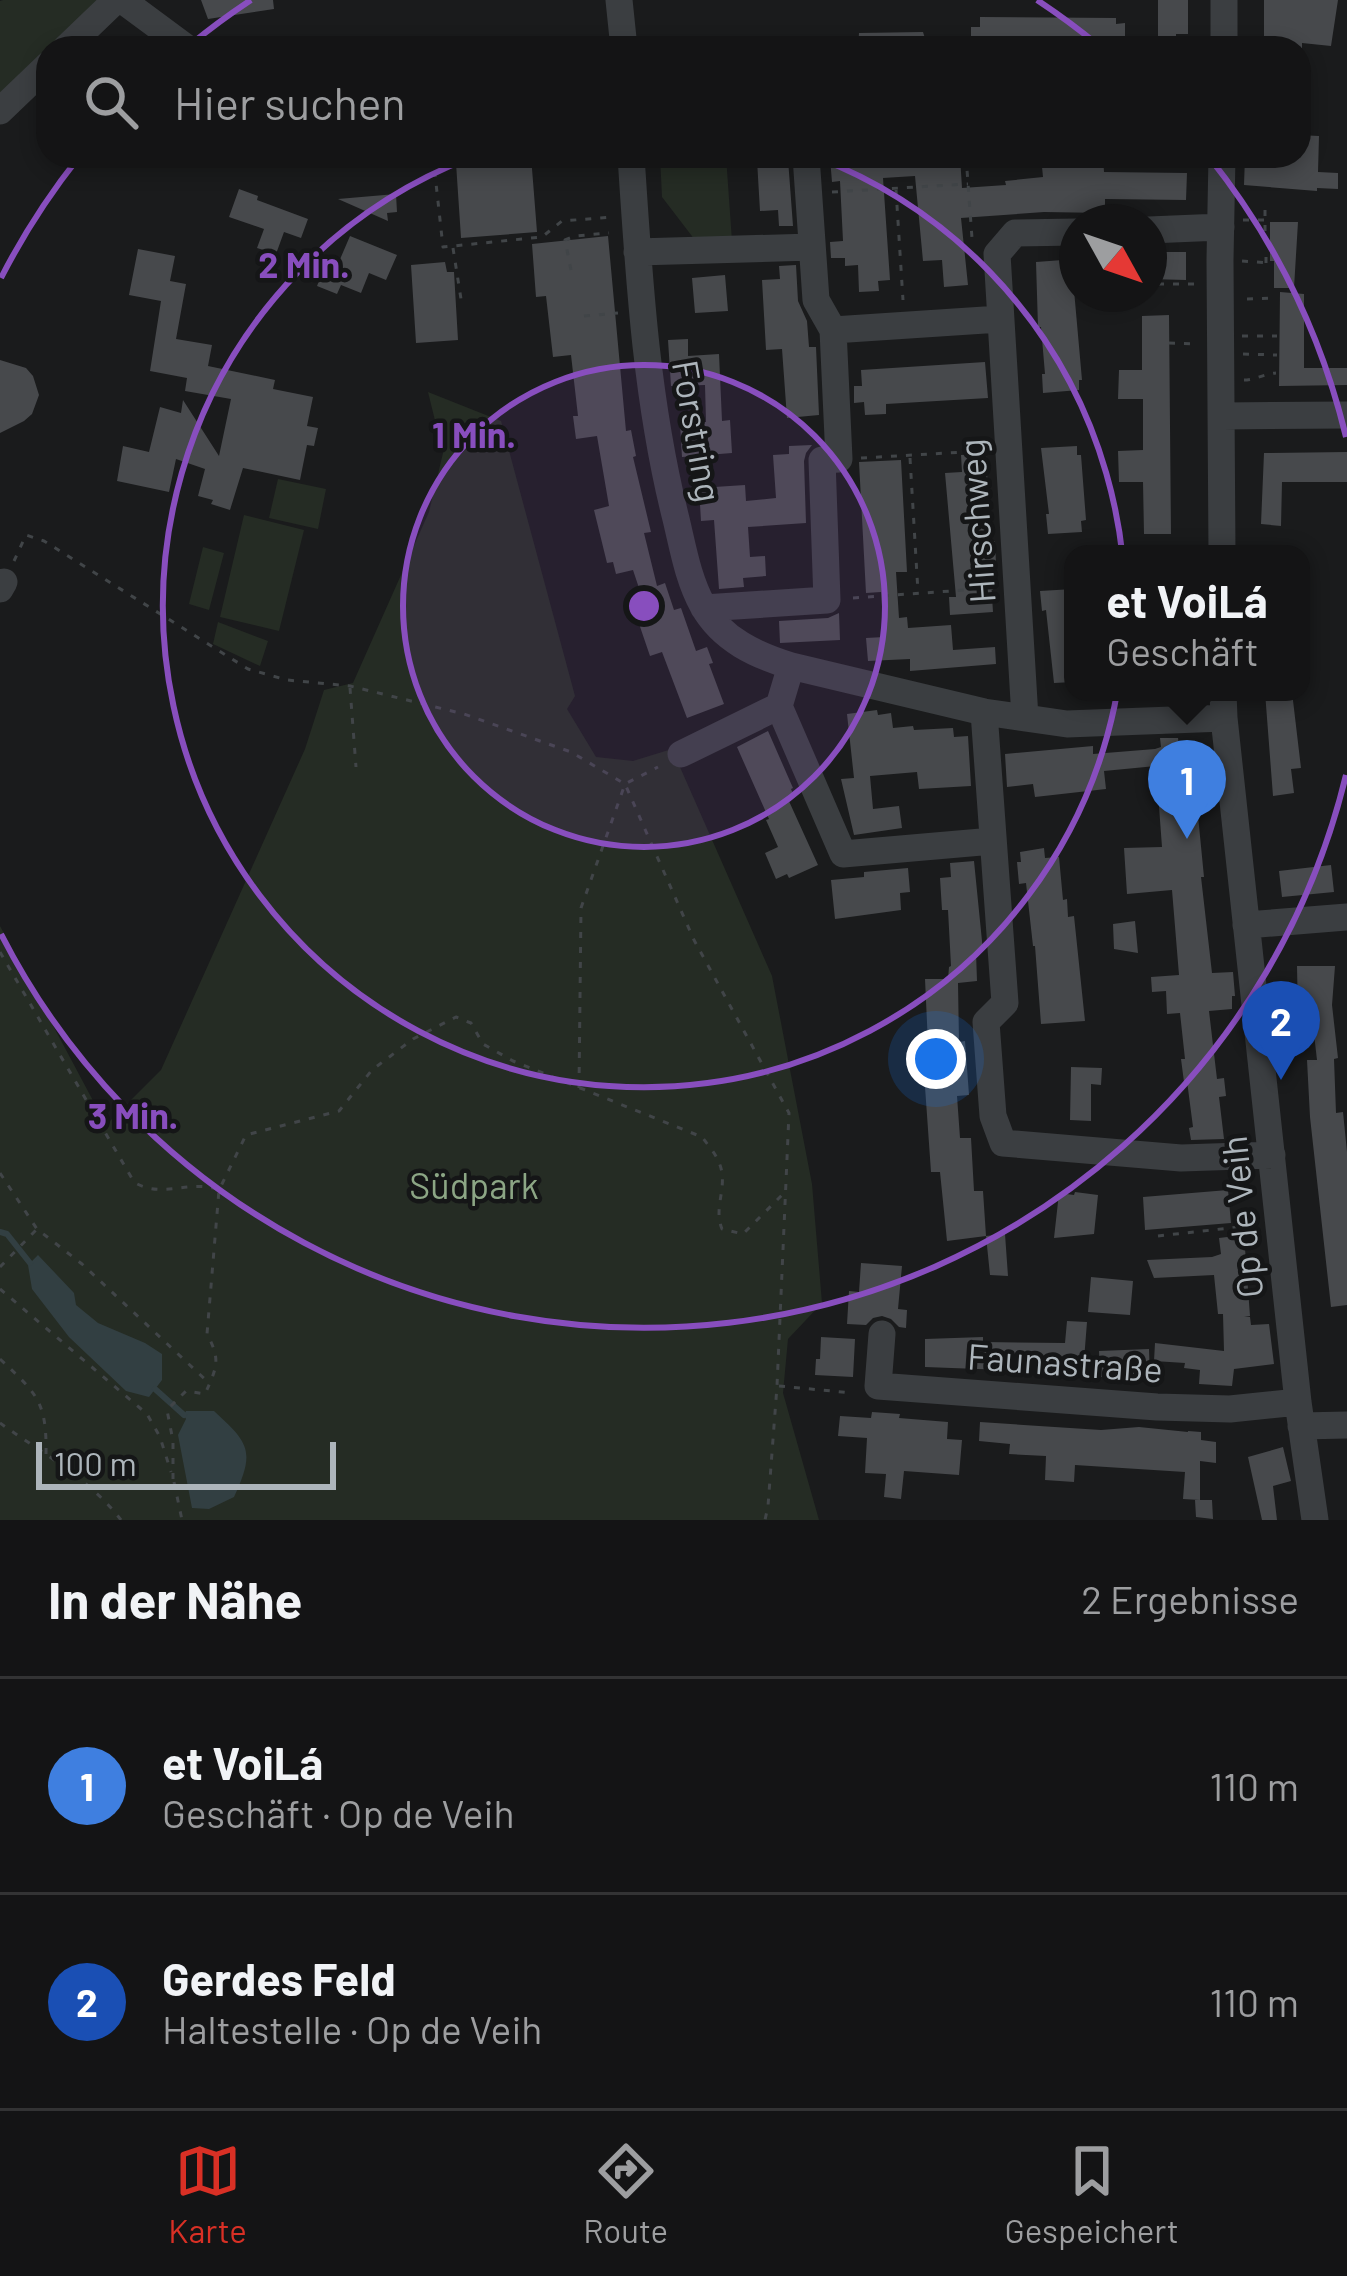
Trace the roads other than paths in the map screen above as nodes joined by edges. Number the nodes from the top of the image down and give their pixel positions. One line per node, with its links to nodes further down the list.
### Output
1 (119, 0): 4 (street); 5 (street)
2 (620, 0): 6 (street)
3 (1224, 0): 7 (street)
4 (78, 36)
5 (170, 36)
6 (622, 36)
7 (1224, 36)
8 (36, 76): 9 (street)
9 (0, 111)
10 (634, 168): 17 (street, Forstring)
11 (807, 168): 16 (street)
12 (1222, 168): 13 (street)
13 (1221, 226): 14 (street); 21 (street)
14 (1167, 229)
15 (1059, 232): 18 (street, Hirschweg)
16 (812, 247): 17 (street); 19 (street)
17 (637, 252): 23 (street, Forstring)
18 (1000, 319): 19 (street); 28 (street, Hirschweg)
19 (833, 330): 23 (street)
20 (1347, 415): 21 (street)
21 (1222, 416): 22 (street)
22 (1222, 545)
23 (704, 608): 24 (street, Forstring)
24 (791, 666): 26 (street); 27 (street, Forstring)
25 (1224, 705): 28 (street, Forstring); 32 (street, Op de Veih)
26 (778, 706): 29 (street); 30 (street)
27 (983, 712): 28 (street, Forstring); 30 (street)
28 (1024, 718)
29 (681, 754)
30 (993, 841): 33 (street)
31 (1347, 916): 32 (street)
32 (1246, 925): 33 (street, Op de Veih)
33 (1272, 1155): 35 (street, Op de Veih)
34 (882, 1334): 35 (street, Faunastraße)
35 (1300, 1414): 36 (street, Faunastraße); 37 (street, Op de Veih)
36 (1347, 1425)
37 (1315, 1520)

